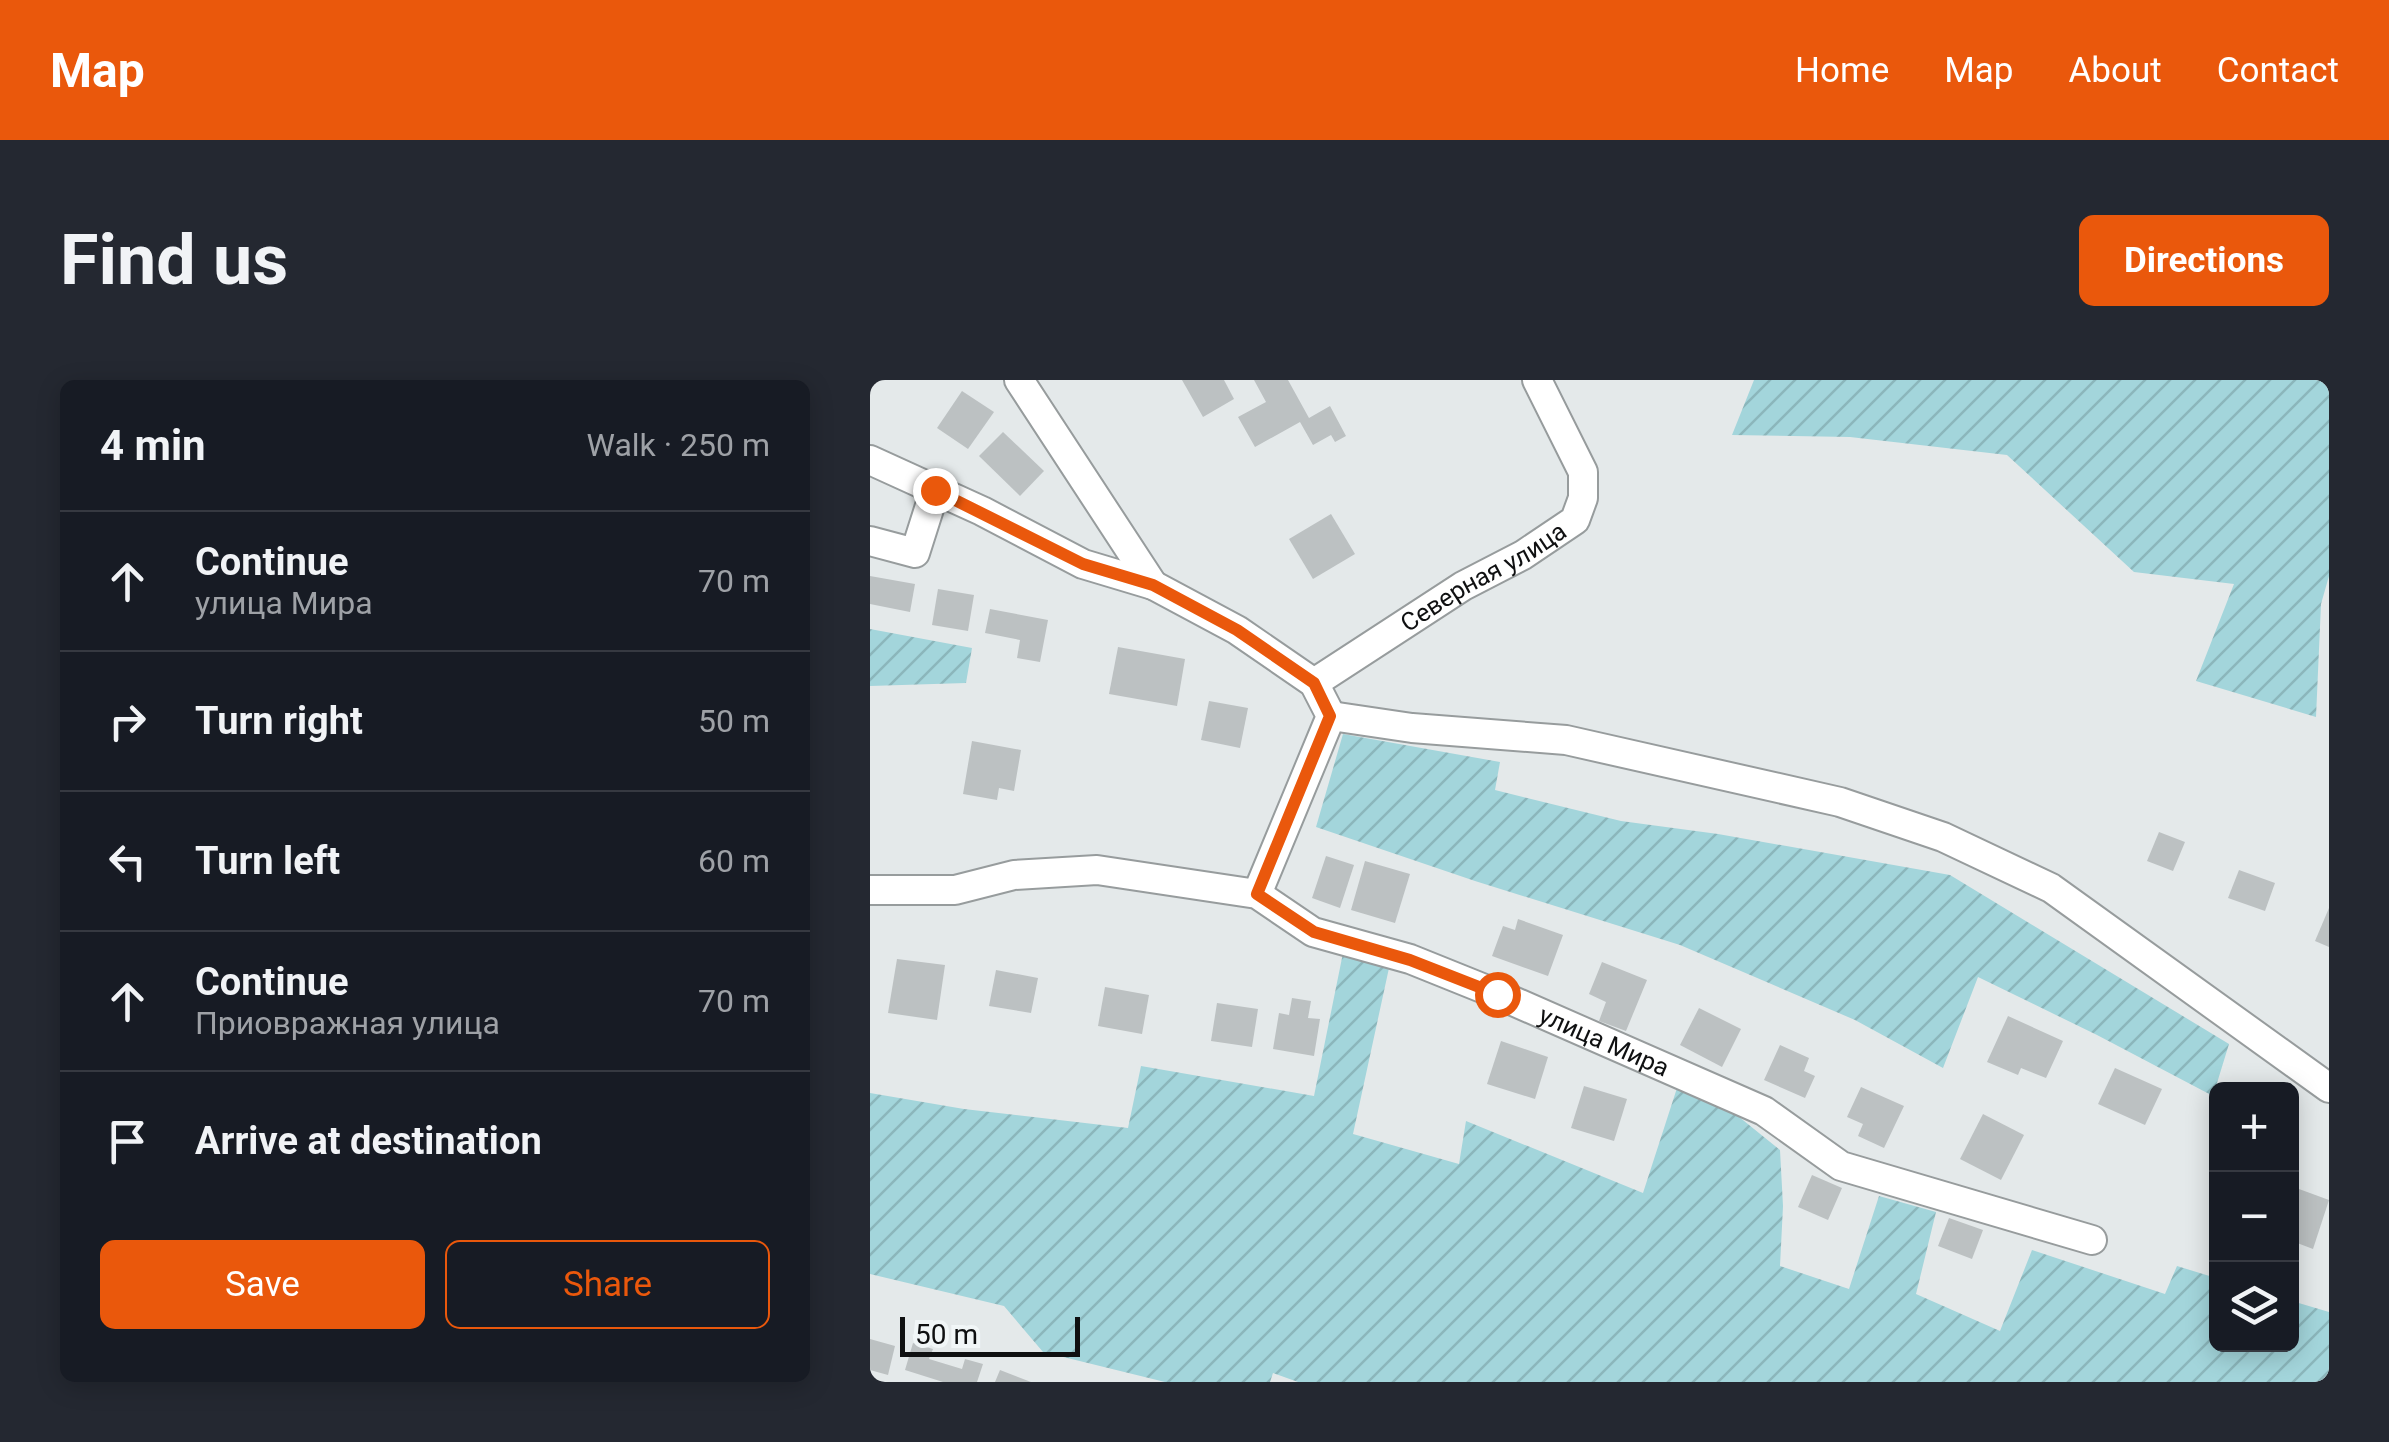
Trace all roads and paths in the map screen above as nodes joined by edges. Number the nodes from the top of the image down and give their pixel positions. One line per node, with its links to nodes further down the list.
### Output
1 (1019, 380): 6 (street)
2 (1537, 380): 7 (street, Северная улица)
3 (870, 460): 4 (street)
4 (935, 490): 5 (street); 6 (street)
5 (870, 541)
6 (1153, 585): 7 (street)
7 (1314, 683): 8 (street)
8 (1330, 716): 10 (street); 11 (street)
9 (870, 890): 10 (street, улица Мира)
10 (1257, 894): 12 (street, улица Мира)
11 (2329, 1088)
12 (2092, 1240)

